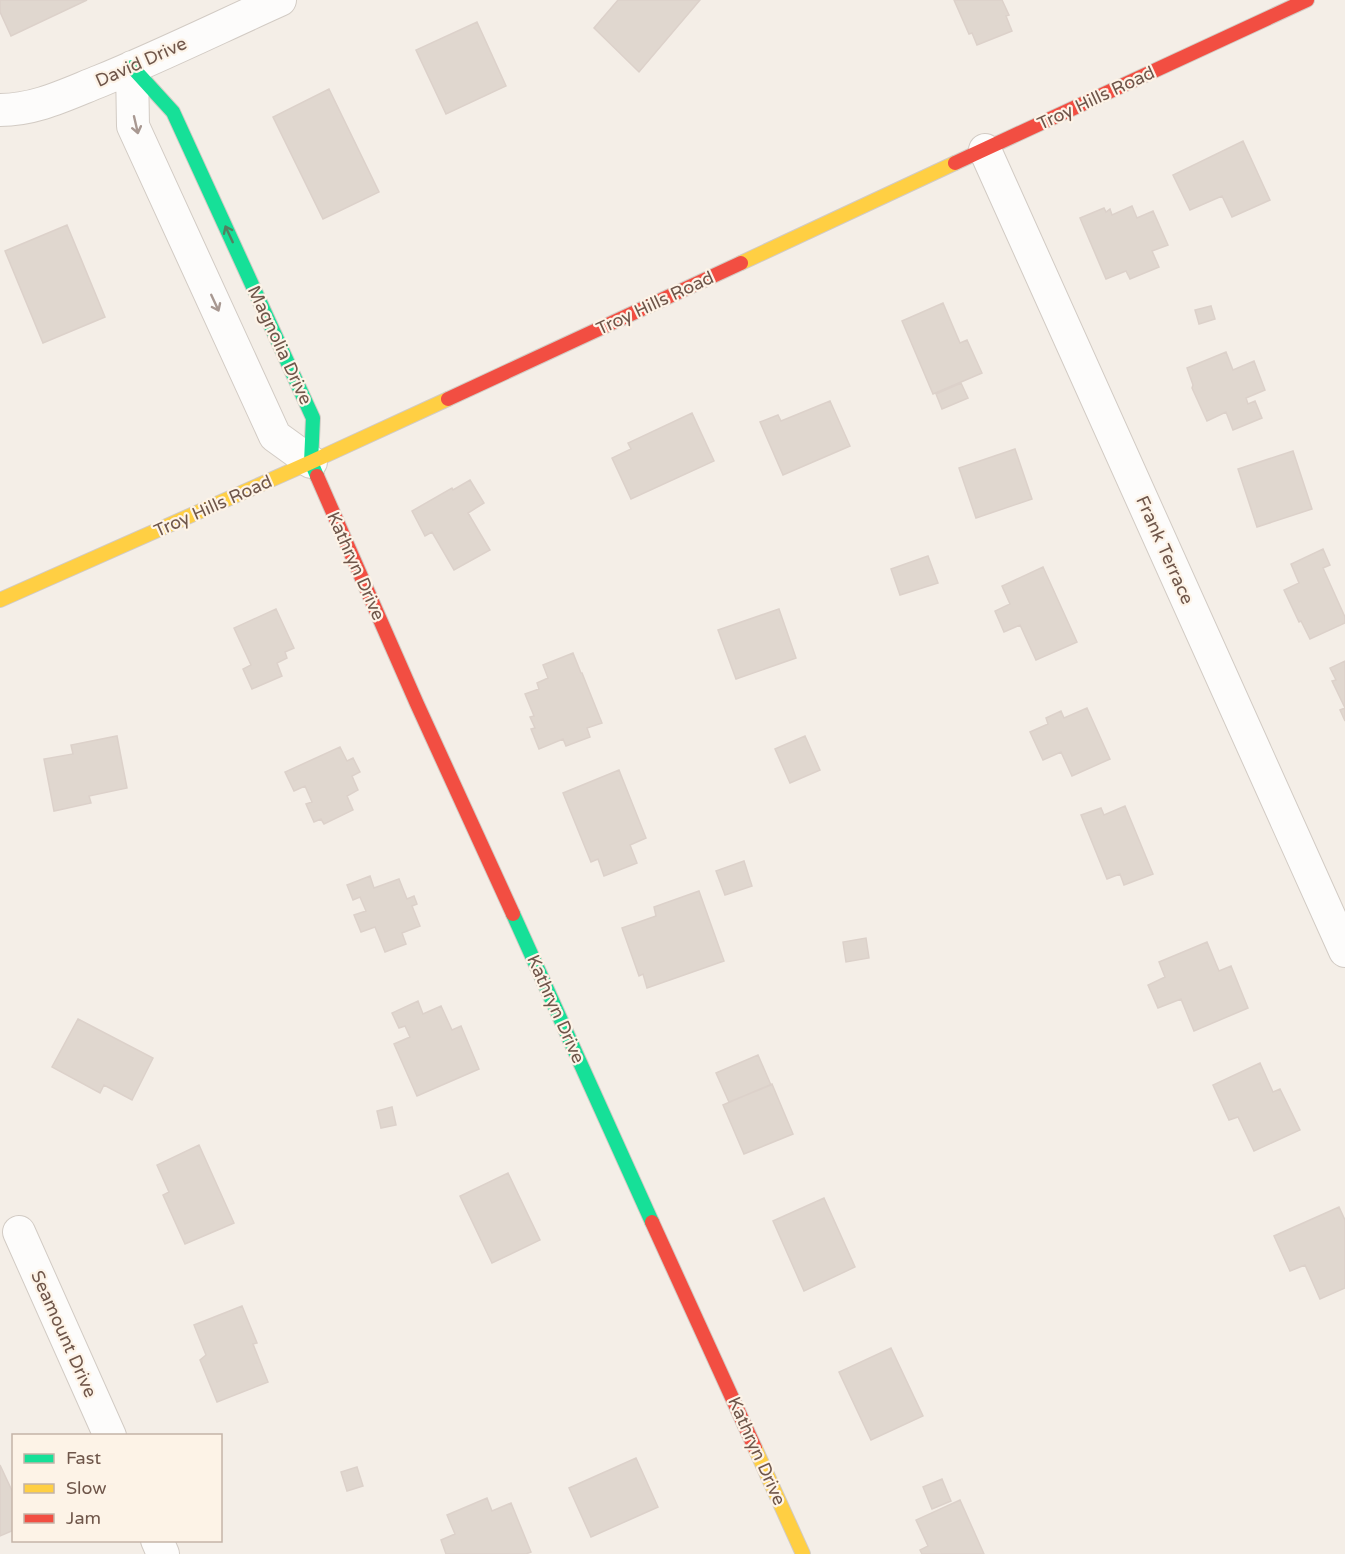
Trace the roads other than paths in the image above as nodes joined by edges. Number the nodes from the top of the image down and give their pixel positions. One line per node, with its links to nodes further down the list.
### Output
1 (279, 0): 3 (street, David Drive)
2 (1307, 0): 5 (street, Troy Hills Road)
3 (132, 67): 4 (street, David Drive); 6 (street, Magnolia Drive, one-way to 3); 6 (street, one-way to 6)
4 (0, 110)
5 (985, 150): 6 (street, Troy Hills Road); 8 (street, Frank Terrace)
6 (311, 462): 7 (street, Troy Hills Road); 11 (street, Kathryn Drive)
7 (0, 600)
8 (1345, 951)
9 (19, 1232): 10 (street, Seamount Drive)
10 (109, 1434)
11 (803, 1554)

